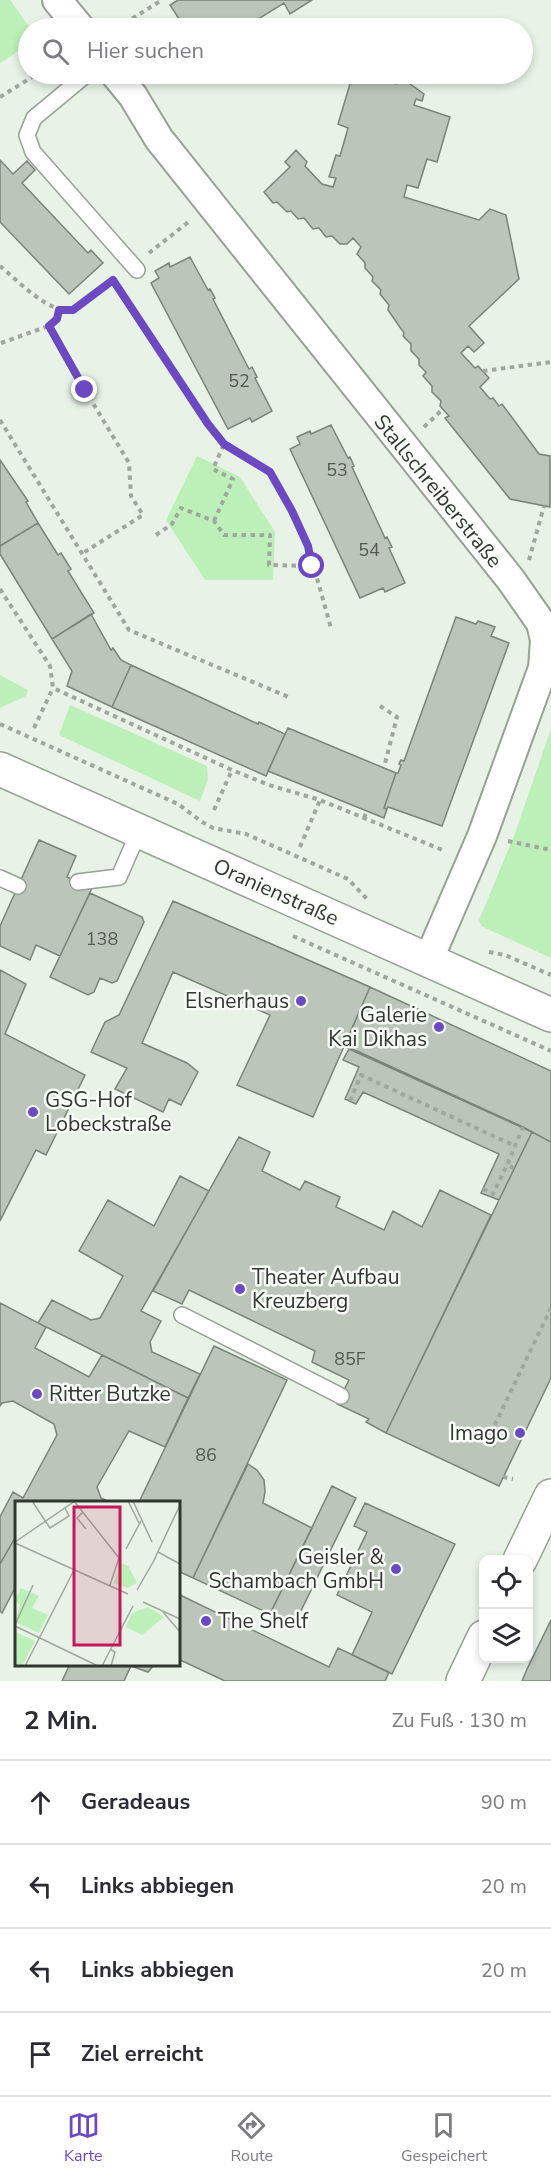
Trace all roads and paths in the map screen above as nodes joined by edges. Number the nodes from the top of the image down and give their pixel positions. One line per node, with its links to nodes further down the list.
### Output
1 (57, 0): 3 (street)
2 (162, 0): 4 (path)
3 (72, 18)
4 (133, 18)
5 (21, 84): 8 (path)
6 (75, 84): 11 (lane)
7 (123, 84): 28 (street, Stallschreiberstraße)
8 (0, 97)
9 (191, 219): 11 (path)
10 (0, 266): 13 (path)
11 (135, 267): 12 (path)
12 (113, 280): 13 (path); 19 (path)
13 (59, 310): 14 (path)
14 (49, 326): 15 (path); 23 (path)
15 (1, 343)
16 (551, 362): 17 (path)
17 (483, 371)
18 (0, 420): 23 (path)
19 (224, 444): 21 (path); 25 (path)
20 (544, 506): 24 (path)
21 (214, 522): 22 (path); 25 (path)
22 (156, 535)
23 (83, 553): 30 (path)
24 (529, 563)
25 (312, 566): 27 (path)
26 (0, 589): 29 (path)
27 (331, 628)
28 (547, 670): 51 (street, Stallschreiberstraße)
29 (53, 688): 33 (path); 36 (path)
30 (291, 698)
31 (380, 706): 34 (path)
32 (0, 724): 49 (path)
33 (34, 728)
34 (384, 767)
35 (0, 769): 41 (main road, Oranienstraße)
36 (232, 770): 37 (path); 38 (path)
37 (320, 800): 40 (path); 43 (path)
38 (214, 810)
39 (367, 811): 40 (path)
40 (364, 818): 45 (path)
41 (139, 831): 47 (lane); 51 (main road, Oranienstraße)
42 (505, 841): 44 (path)
43 (300, 848)
44 (551, 850)
45 (449, 853)
46 (0, 878): 48 (lane)
47 (78, 882)
48 (18, 886)
49 (376, 903)
50 (486, 952): 53 (path)
51 (428, 961): 54 (main road, Oranienstraße)
52 (350, 962): 55 (path)
53 (551, 975)
54 (551, 1015)
55 (551, 1051)
56 (350, 1101): 58 (path)
57 (523, 1127): 58 (path)
58 (515, 1146): 59 (path)
59 (507, 1165): 60 (path); 61 (path)
60 (514, 1168)
61 (483, 1189)
62 (551, 1308): 65 (path)
63 (182, 1315): 64 (lane)
64 (341, 1396)
65 (495, 1446)
66 (503, 1477): 67 (path)
67 (513, 1479)
68 (551, 1496): 69 (main road)
69 (522, 1555)
70 (479, 1646): 71 (main road)
71 (463, 1681)

